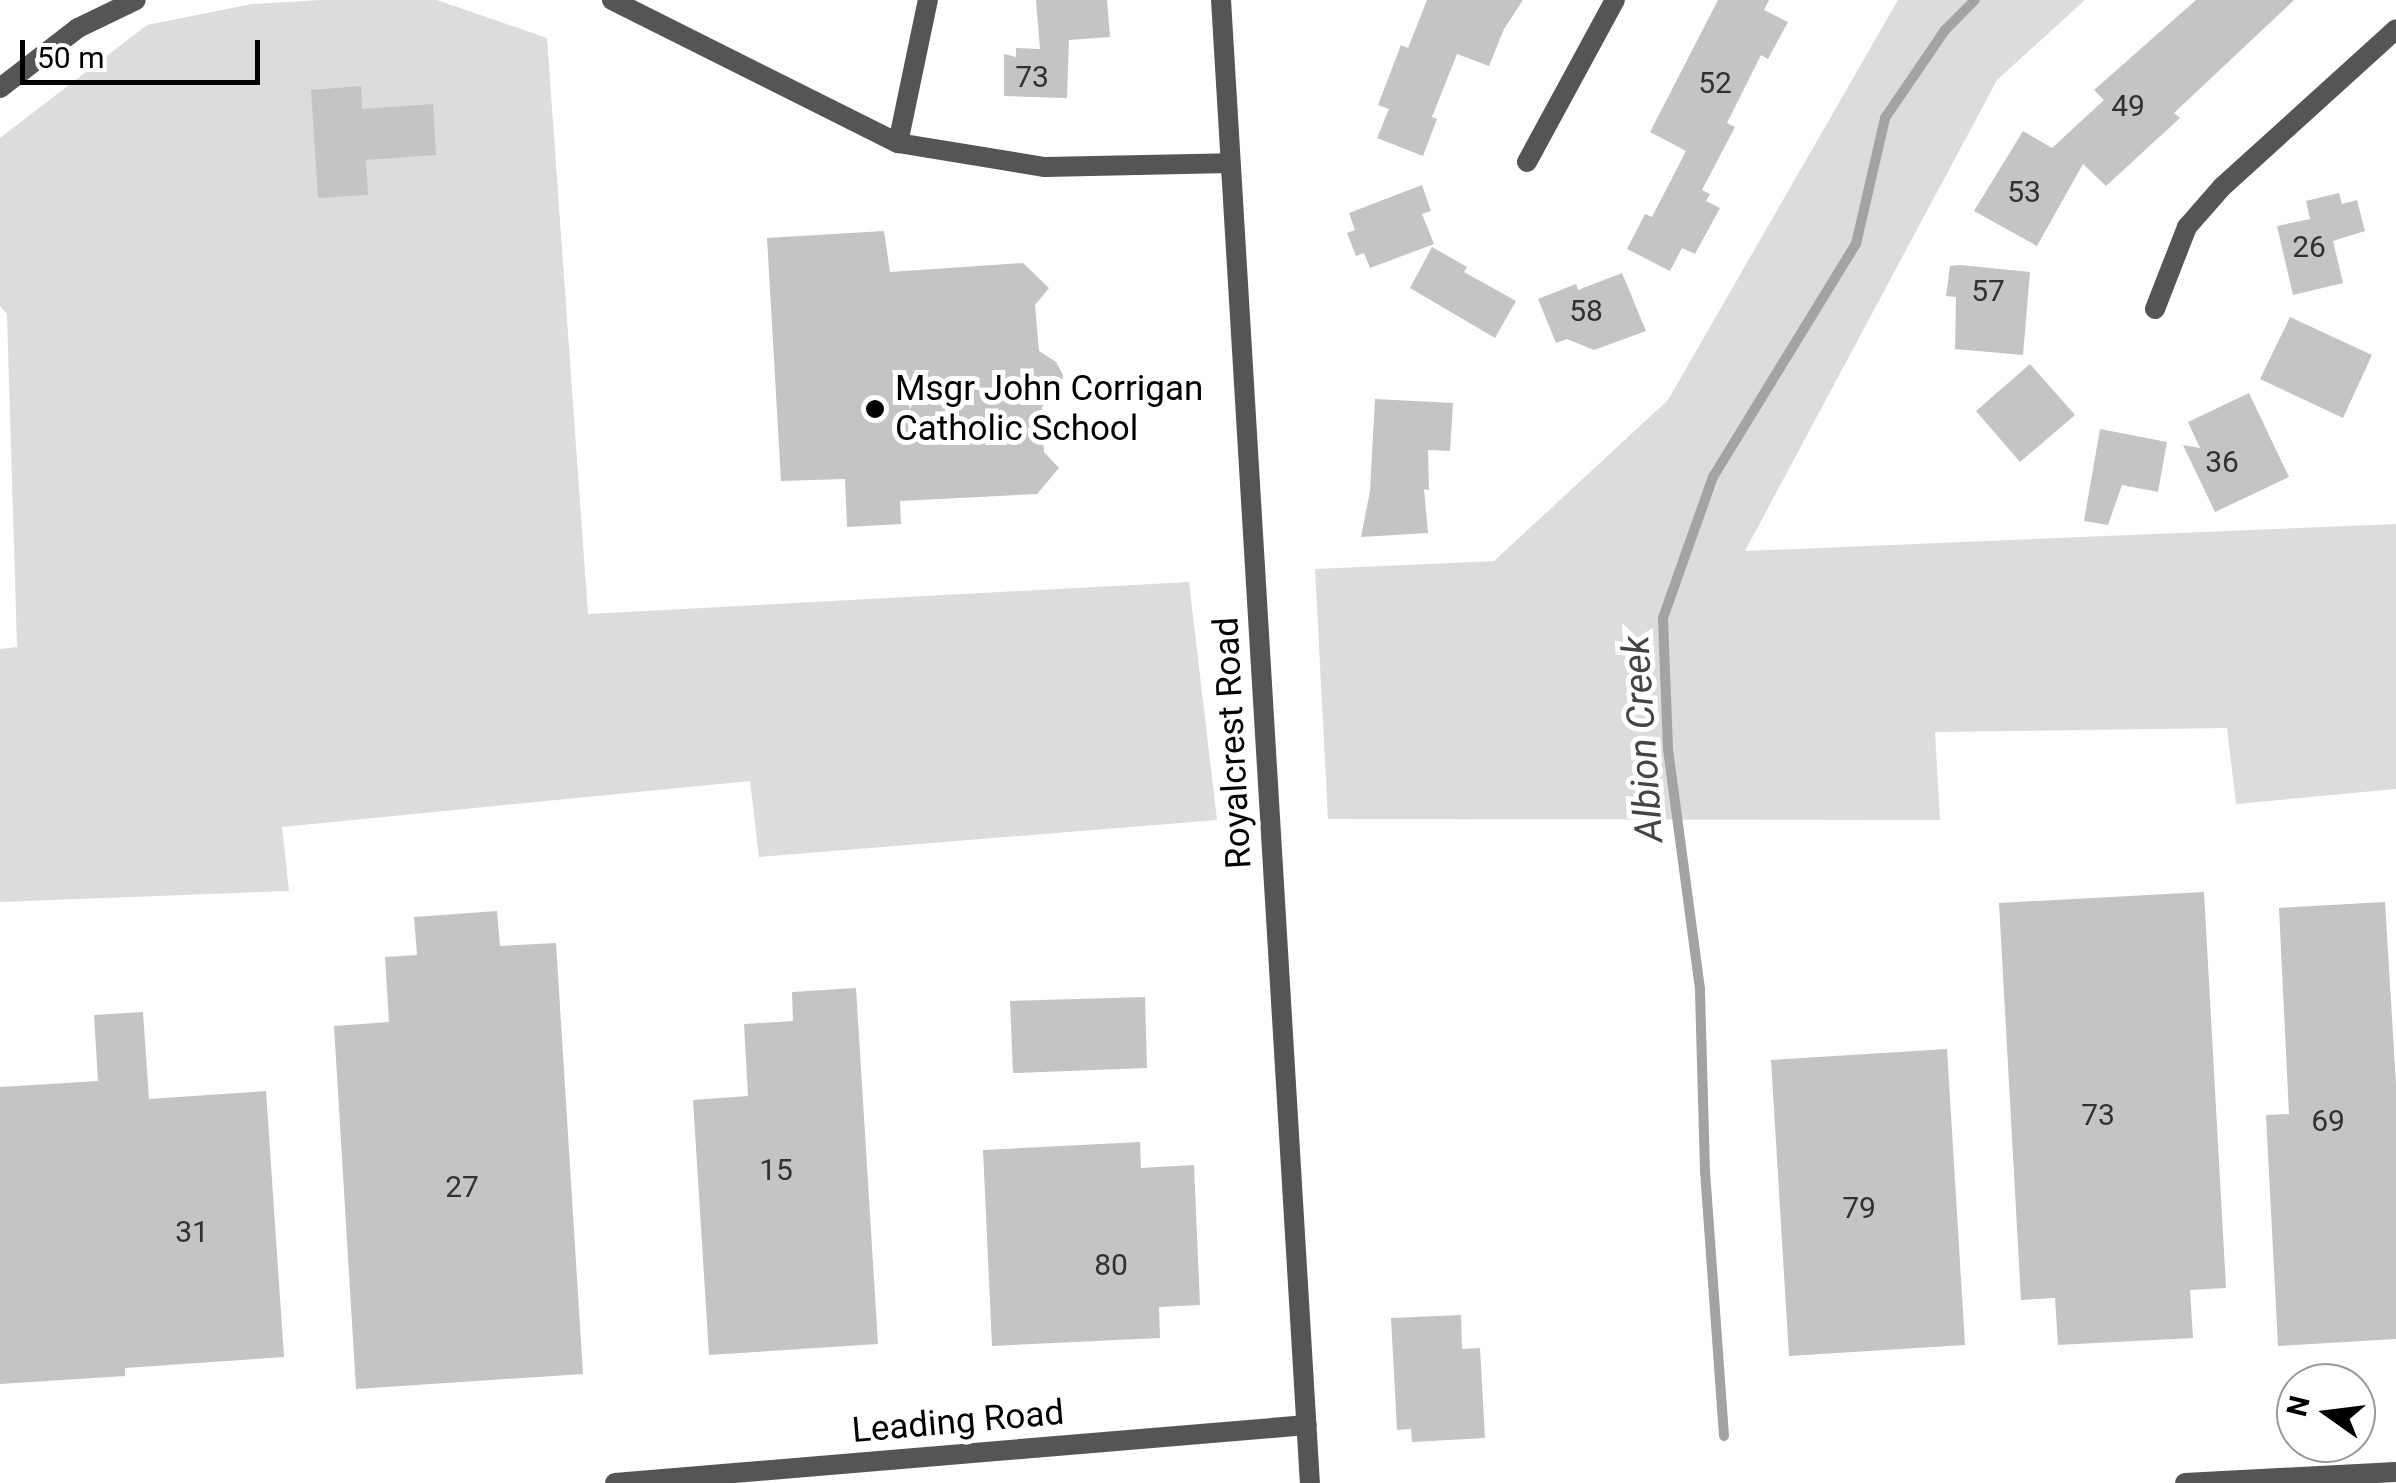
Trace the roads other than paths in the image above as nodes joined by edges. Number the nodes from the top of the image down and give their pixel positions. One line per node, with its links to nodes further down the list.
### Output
1 (136, 0): 7 (street)
2 (612, 0): 8 (street)
3 (928, 0): 8 (street)
4 (1221, 0): 10 (street, Royalcrest Road)
5 (1615, 0): 9 (street)
6 (2396, 29): 11 (street)
7 (0, 88)
8 (898, 142): 10 (street)
9 (1527, 162)
10 (1230, 163): 12 (street, Royalcrest Road)
11 (2155, 308)
12 (1306, 1425): 14 (street, Leading Road); 15 (street, Royalcrest Road)
13 (2396, 1472): 16 (street)
14 (615, 1483)
15 (1310, 1483)
16 (2184, 1483)

